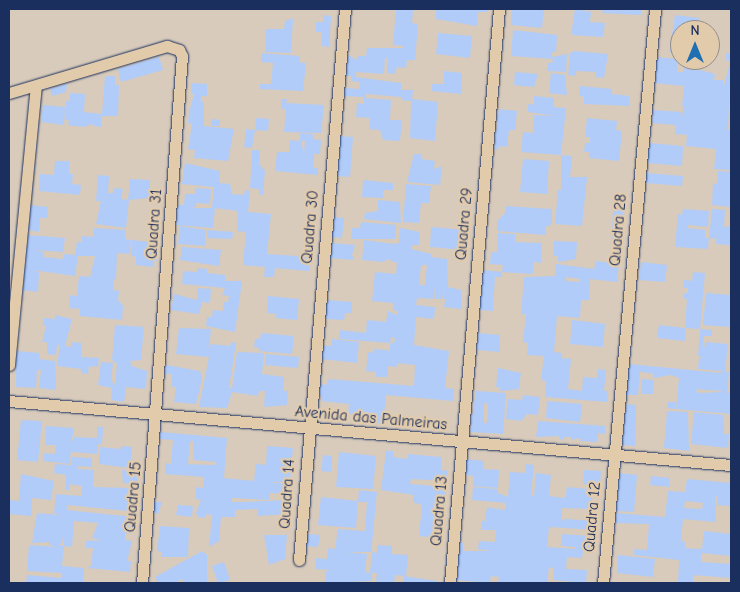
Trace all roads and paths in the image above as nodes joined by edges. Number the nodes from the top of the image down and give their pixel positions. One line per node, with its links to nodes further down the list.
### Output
1 (345, 9): 9 (street, Quadra 30)
2 (499, 9): 10 (street, Quadra 29)
3 (655, 9): 11 (street, Quadra 28)
4 (36, 86): 5 (street); 6 (street); 8 (street, Quadra 31)
5 (9, 93)
6 (9, 364)
7 (9, 401): 8 (street, Avenida das Palmeiras)
8 (156, 413): 9 (street, Avenida das Palmeiras); 14 (street, Quadra 15)
9 (308, 429): 10 (street, Avenida das Palmeiras); 13 (street, Quadra 14)
10 (461, 442): 11 (street, Avenida das Palmeiras); 15 (street, Quadra 13)
11 (614, 454): 12 (street, Avenida das Palmeiras); 16 (street, Quadra 12)
12 (731, 465)
13 (299, 560)
14 (142, 583)
15 (450, 583)
16 (603, 583)

